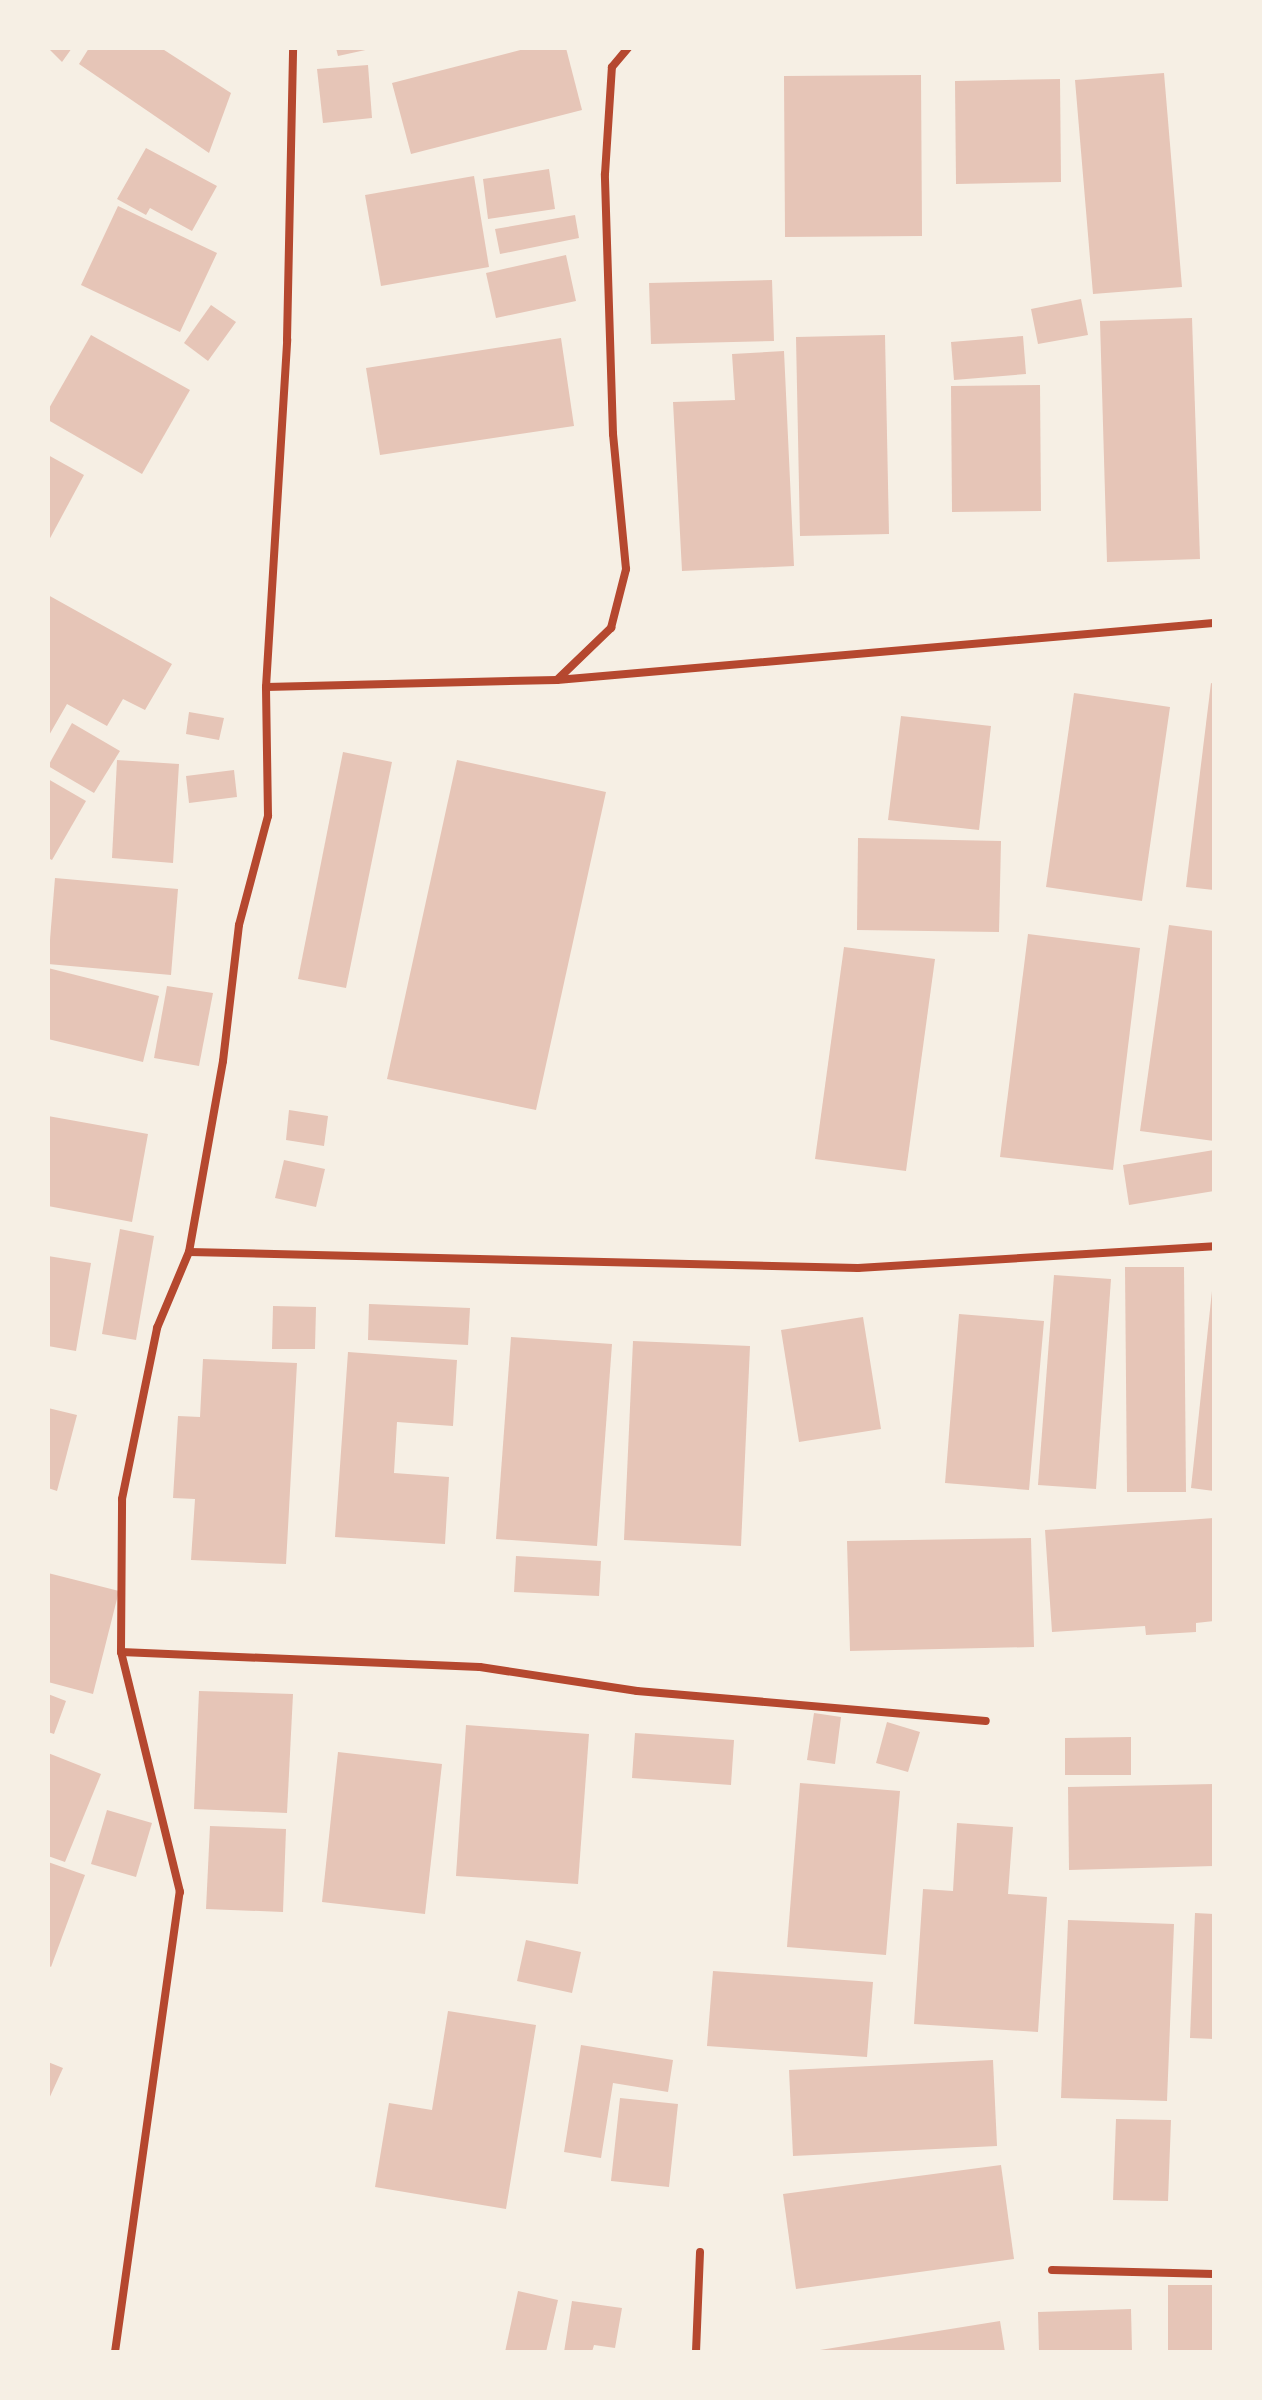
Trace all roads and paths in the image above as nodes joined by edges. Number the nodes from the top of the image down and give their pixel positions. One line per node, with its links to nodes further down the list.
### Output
1 (293, 48): 5 (street)
2 (628, 48): 4 (street)
3 (1214, 623): 4 (street)
4 (557, 680): 5 (street)
5 (266, 687): 7 (street)
6 (1214, 1246): 7 (street)
7 (189, 1252): 8 (street)
8 (121, 1652): 9 (street); 13 (street)
9 (986, 1721)
10 (700, 2252): 14 (street)
11 (1052, 2270): 12 (street)
12 (1214, 2274)
13 (115, 2352)
14 (696, 2352)

